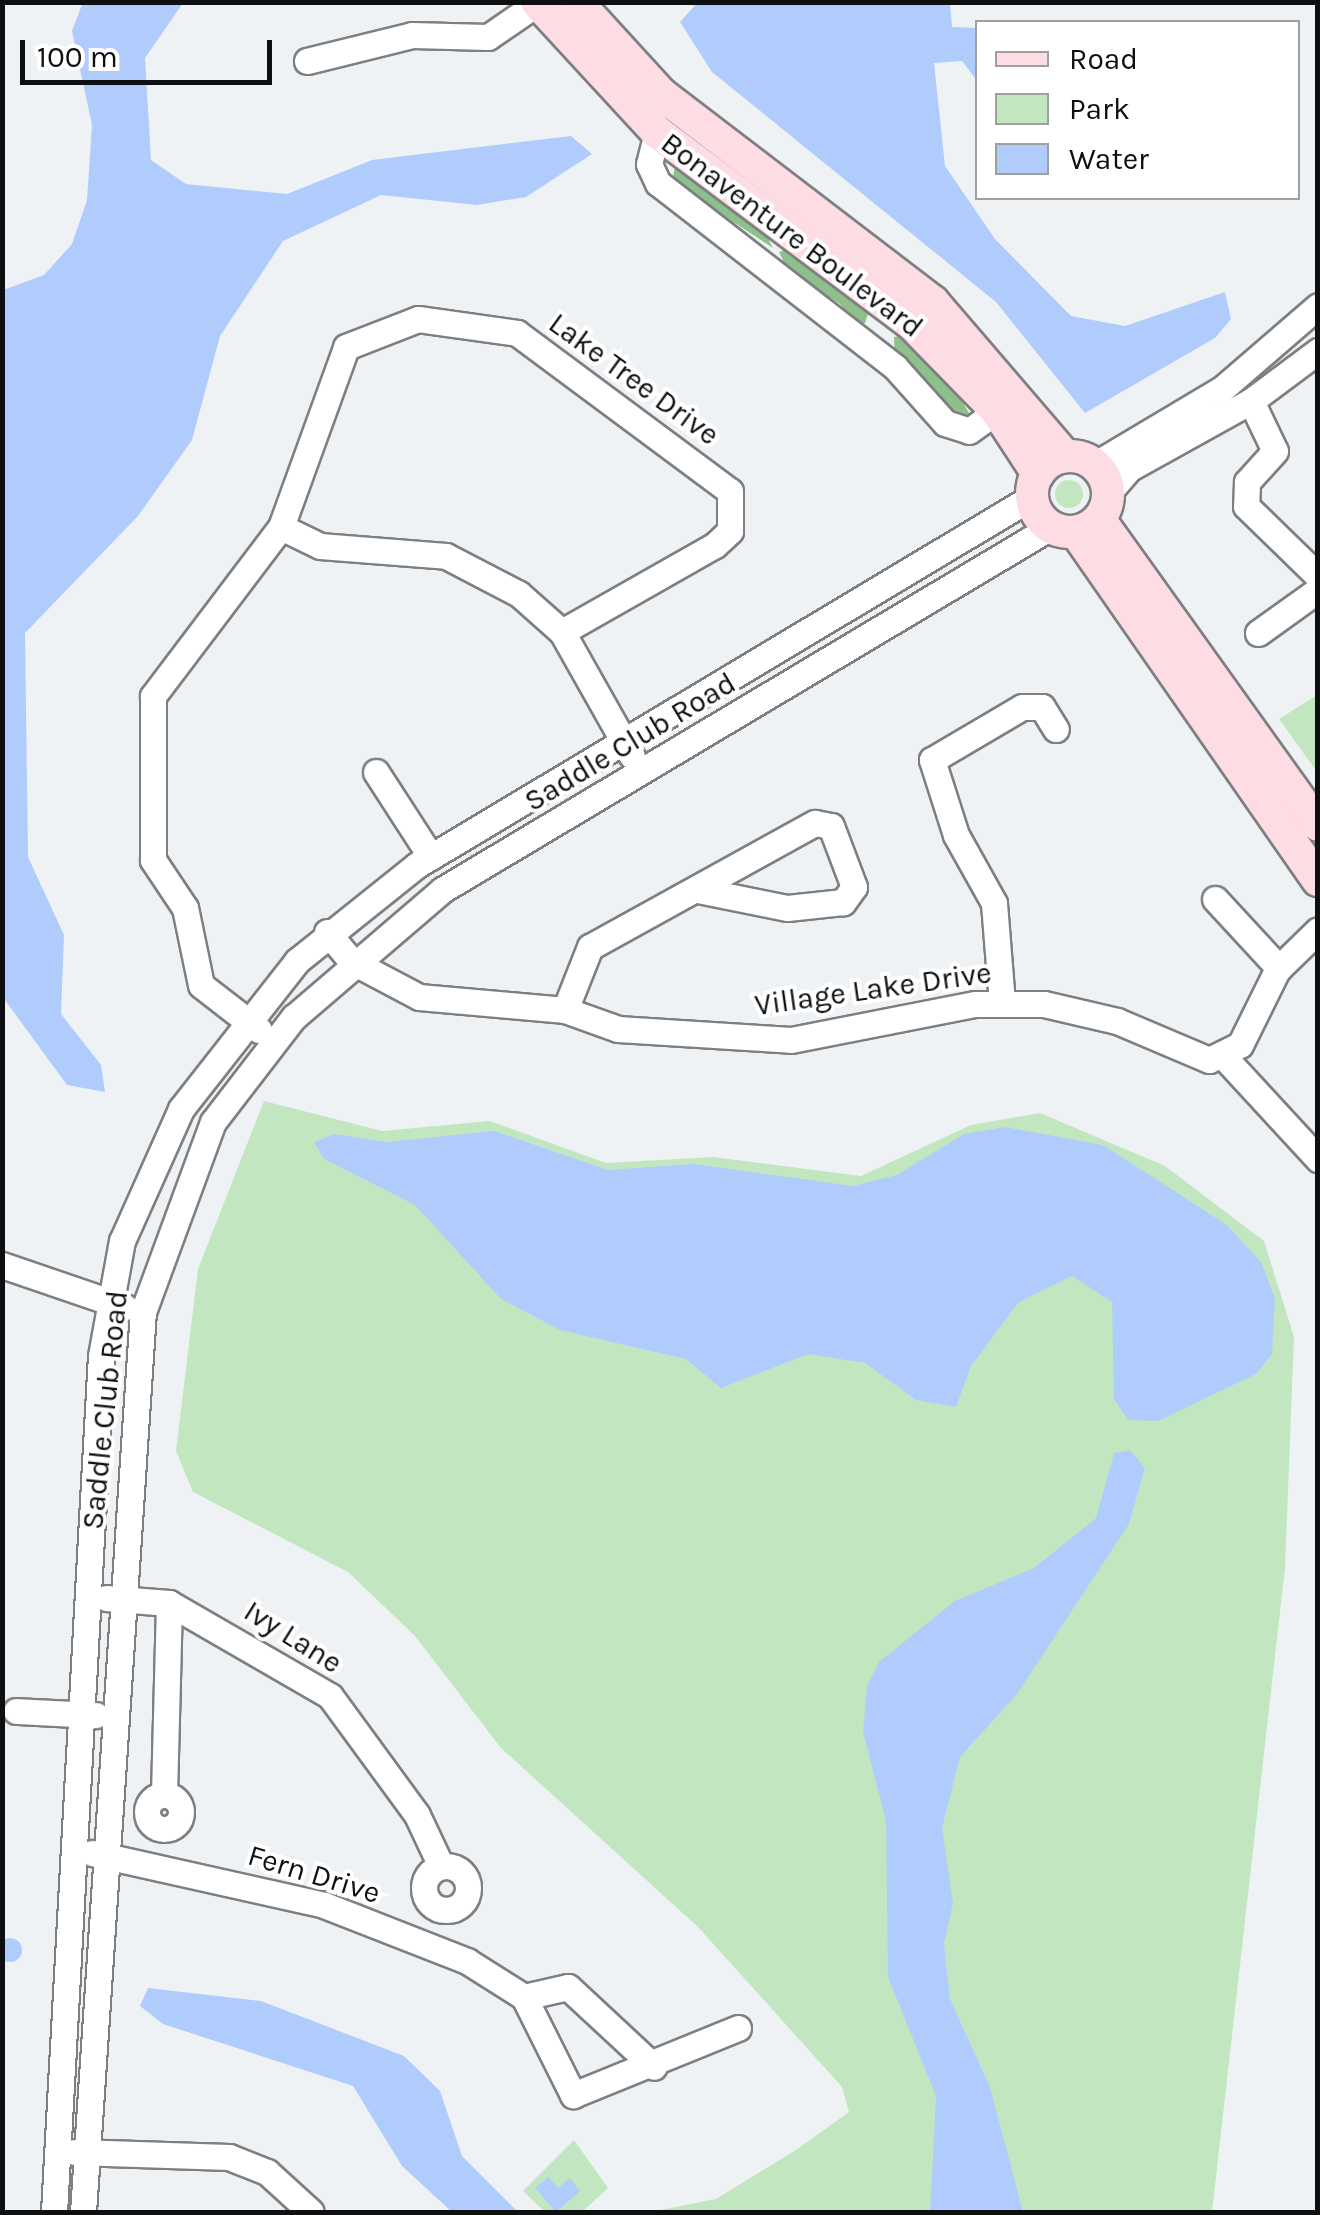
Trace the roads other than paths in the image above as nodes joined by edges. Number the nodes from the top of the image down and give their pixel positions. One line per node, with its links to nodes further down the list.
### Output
1 (576, 2): 9 (main road, Bonaventure Boulevard)
2 (538, 3): 3 (street); 4 (main road, Bonaventure Boulevard)
3 (306, 62)
4 (657, 132): 8 (main road, Bonaventure Boulevard); 8 (street)
5 (1318, 306): 9 (street, Saddle Club Road)
6 (1318, 351): 7 (street, Saddle Club Road)
7 (1252, 401): 9 (street, Saddle Club Road); 11 (street)
8 (998, 411): 9 (main road, Bonaventure Boulevard)
9 (1070, 495): 16 (street, Saddle Club Road); 18 (street, Saddle Club Road); 19 (main road, Bonaventure Boulevard); 21 (main road, Bonaventure Boulevard)
10 (281, 527): 13 (street); 13 (street, Lake Tree Drive); 30 (street, Lake Tree Drive)
11 (1318, 576)
12 (1318, 590): 14 (street)
13 (562, 632): 16 (street)
14 (1258, 634)
15 (1056, 729): 28 (street)
16 (623, 741): 18 (street); 20 (street, Saddle Club Road)
17 (376, 772): 20 (street)
18 (641, 773): 26 (street, Saddle Club Road)
19 (1318, 825)
20 (431, 857): 25 (street, Saddle Club Road)
21 (1318, 880)
22 (698, 890): 22 (street); 29 (street)
23 (1215, 899): 27 (street)
24 (1318, 930): 27 (street)
25 (327, 932): 26 (street, Village Lake Drive); 30 (street, Saddle Club Road)
26 (351, 960): 29 (street, Village Lake Drive); 31 (street, Saddle Club Road)
27 (1279, 968): 32 (street)
28 (1002, 1003): 29 (street, Village Lake Drive); 32 (street, Village Lake Drive)
29 (566, 1010)
30 (246, 1021): 31 (street, Lake Tree Drive); 35 (street, Saddle Club Road)
31 (276, 1041): 36 (street, Saddle Club Road)
32 (1224, 1057): 33 (street)
33 (1318, 1160)
34 (2, 1265): 35 (street)
35 (108, 1303): 36 (street); 37 (street, Saddle Club Road)
36 (143, 1312): 38 (street, Saddle Club Road)
37 (86, 1598): 38 (street, Ivy Lane); 41 (street, Saddle Club Road)
38 (121, 1599): 39 (street, Ivy Lane); 42 (street, Saddle Club Road)
39 (169, 1603): 43 (street); 46 (street, Ivy Lane)
40 (7, 1710): 41 (street)
41 (80, 1714): 42 (street); 44 (street, Saddle Club Road)
42 (116, 1716): 45 (street, Saddle Club Road)
43 (164, 1794)
44 (72, 1852): 45 (street, Fern Drive); 50 (street, Saddle Club Road)
45 (109, 1854): 47 (street, Fern Drive); 51 (street, Saddle Club Road)
46 (441, 1866)
47 (524, 1996): 49 (street); 49 (street)
48 (738, 2028): 49 (street)
49 (654, 2067)
50 (56, 2151): 51 (street); 52 (street, Saddle Club Road)
51 (91, 2152): 53 (street, Saddle Club Road); 54 (street)
52 (54, 2212)
53 (86, 2212)
54 (311, 2212)

